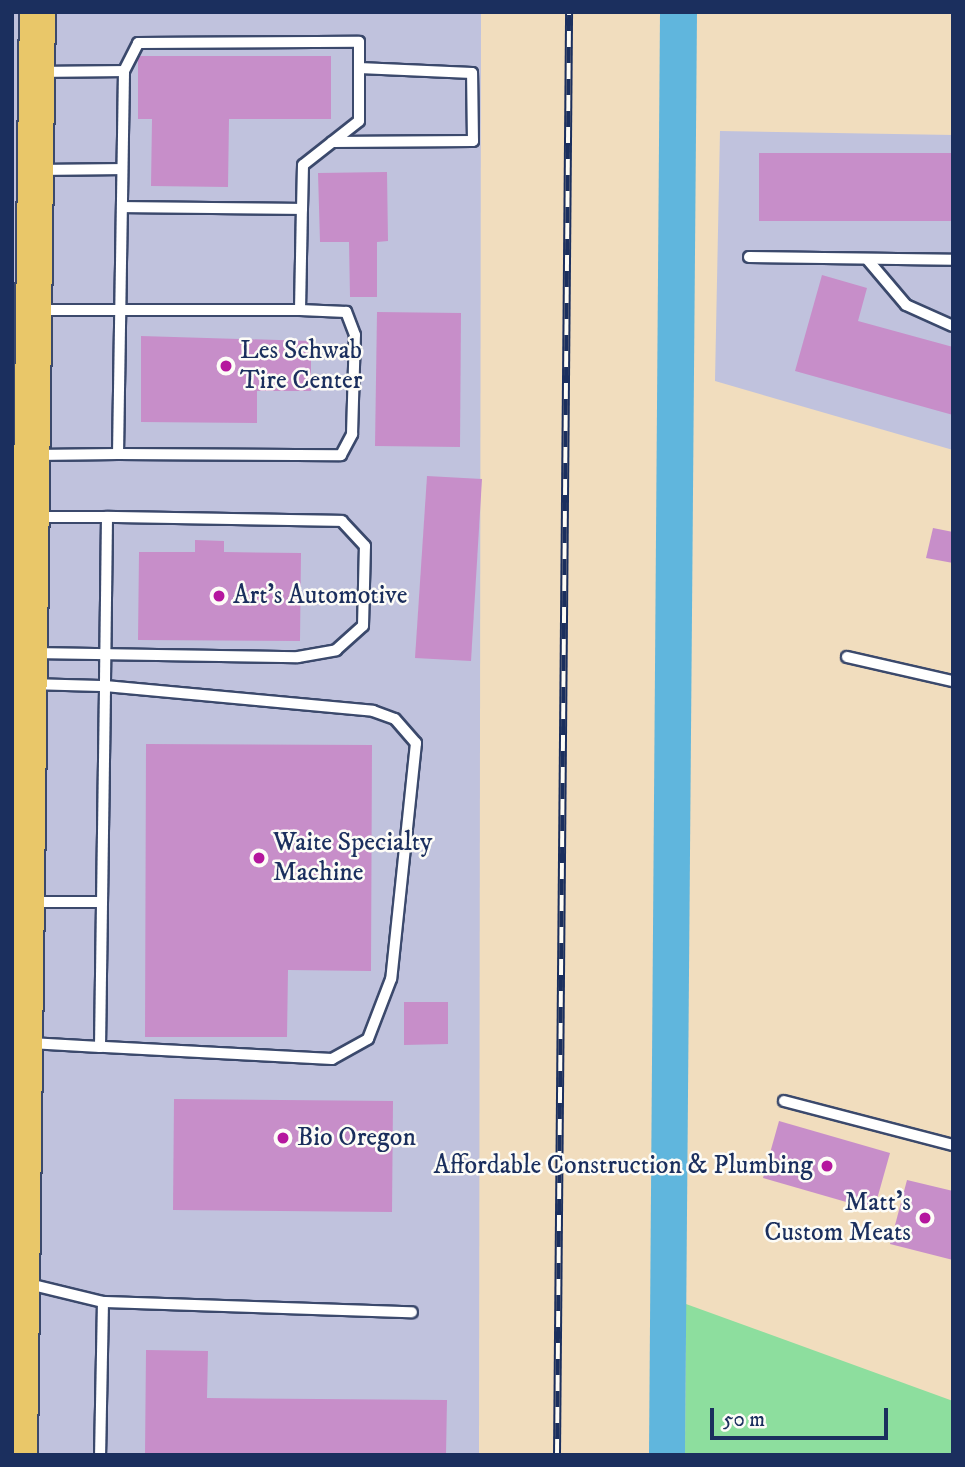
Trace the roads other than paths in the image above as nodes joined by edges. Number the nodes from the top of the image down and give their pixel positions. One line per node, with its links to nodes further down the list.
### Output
1 (37, 12): 4 (highway)
2 (359, 68): 3 (lane); 5 (lane); 5 (lane)
3 (124, 71): 4 (lane); 6 (lane)
4 (36, 72): 7 (highway)
5 (332, 142): 9 (lane)
6 (122, 169): 7 (lane); 8 (lane)
7 (36, 170): 14 (highway)
8 (122, 207): 9 (lane); 13 (lane)
9 (302, 209): 15 (lane)
10 (749, 257): 11 (lane)
11 (866, 259): 12 (lane); 16 (lane)
12 (953, 260)
13 (120, 309): 14 (lane); 15 (lane); 18 (lane)
14 (35, 310): 17 (highway)
15 (300, 310): 18 (lane)
16 (953, 326)
17 (25, 454): 18 (lane); 19 (highway)
18 (118, 454)
19 (33, 517): 20 (lane); 21 (highway)
20 (107, 517): 22 (lane); 22 (lane)
21 (22, 583): 24 (highway)
22 (105, 654): 24 (lane); 26 (lane)
23 (847, 657): 25 (lane)
24 (25, 674): 26 (lane); 28 (highway)
25 (953, 681)
26 (104, 686): 27 (lane); 30 (lane)
27 (100, 902): 28 (lane); 30 (lane)
28 (23, 912): 29 (highway)
29 (22, 1047): 30 (lane); 33 (highway)
30 (100, 1047)
31 (784, 1101): 32 (lane)
32 (953, 1145)
33 (17, 1283): 34 (lane); 36 (highway)
34 (103, 1302): 35 (lane); 37 (lane)
35 (412, 1312)
36 (19, 1455)
37 (100, 1455)

